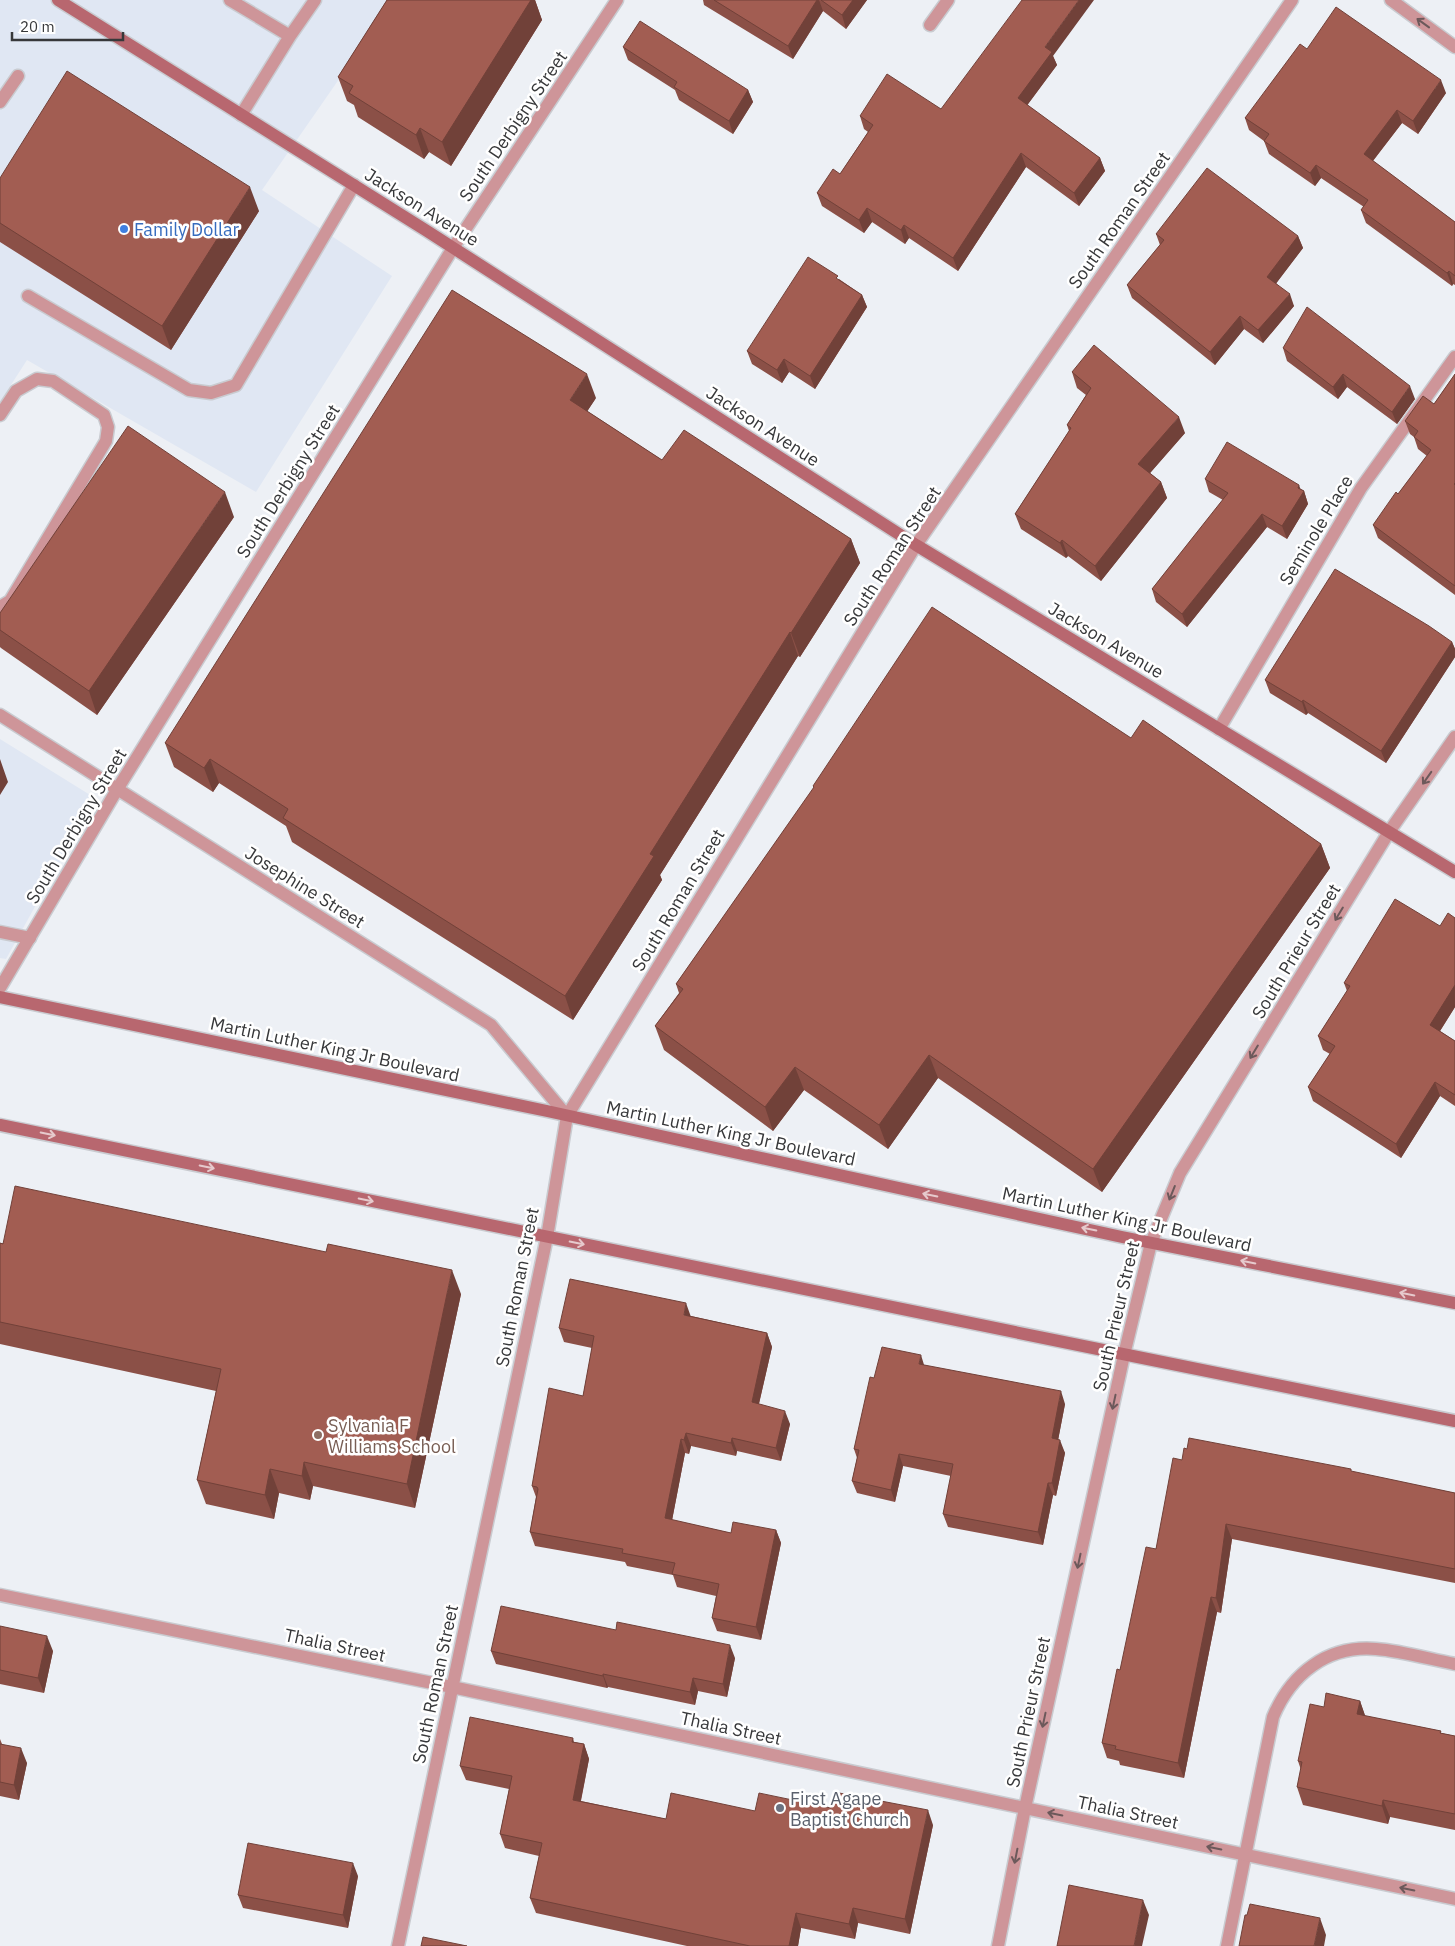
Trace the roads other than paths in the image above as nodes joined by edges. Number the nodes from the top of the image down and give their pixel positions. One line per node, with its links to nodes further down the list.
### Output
1 (58, 0): 13 (street, Jackson Avenue)
2 (230, 0): 9 (street)
3 (315, 0): 9 (street)
4 (618, 0): 15 (street, South Derbigny Street)
5 (948, 0): 8 (street)
6 (1292, 0): 19 (street, South Roman Street)
7 (1391, 0): 10 (street, one-way to 7)
8 (930, 25)
9 (290, 36): 13 (street)
10 (1455, 47)
11 (18, 76): 12 (street)
12 (0, 102)
13 (241, 115): 14 (street, Jackson Avenue)
14 (354, 185): 15 (street, Jackson Avenue); 16 (street)
15 (453, 248): 19 (street, Jackson Avenue); 24 (street, South Derbigny Street)
16 (28, 296)
17 (1455, 357): 22 (street, Seminole Place)
18 (0, 415): 20 (street)
19 (916, 545): 22 (street, Jackson Avenue); 31 (street, South Roman Street)
20 (0, 607)
21 (0, 715): 24 (street, Josephine Street)
22 (1219, 729): 25 (street, Jackson Avenue)
23 (1455, 738): 25 (street, South Prieur Street, one-way to 25)
24 (118, 788): 28 (street, South Derbigny Street); 31 (street, Josephine Street)
25 (1389, 832): 26 (street, Jackson Avenue); 34 (street, South Prieur Street, one-way to 34)
26 (1455, 872)
27 (0, 932): 28 (street)
28 (30, 938): 29 (street, South Derbigny Street)
29 (0, 988)
30 (0, 997): 31 (street, Martin Luther King Jr Boulevard)
31 (567, 1116): 33 (street, South Roman Street); 34 (street, Martin Luther King Jr Boulevard, one-way to 31)
32 (0, 1124): 33 (street, one-way to 33)
33 (547, 1237): 36 (street, one-way to 36); 40 (street, South Roman Street)
34 (1151, 1243): 35 (street, Martin Luther King Jr Boulevard, one-way to 34); 36 (street, South Prieur Street)
35 (1455, 1303)
36 (1124, 1354): 37 (street); 41 (street, South Prieur Street, one-way to 41)
37 (1455, 1420)
38 (0, 1595): 40 (street, Thalia Street)
39 (1455, 1664): 42 (street)
40 (452, 1687): 41 (street, Thalia Street); 44 (street, South Roman Street)
41 (1025, 1808): 42 (street, Thalia Street, one-way to 41); 45 (street, South Prieur Street, one-way to 45)
42 (1245, 1855): 43 (street, Thalia Street, one-way to 42); 46 (street)
43 (1455, 1899)
44 (398, 1946)
45 (998, 1946)
46 (1227, 1946)

